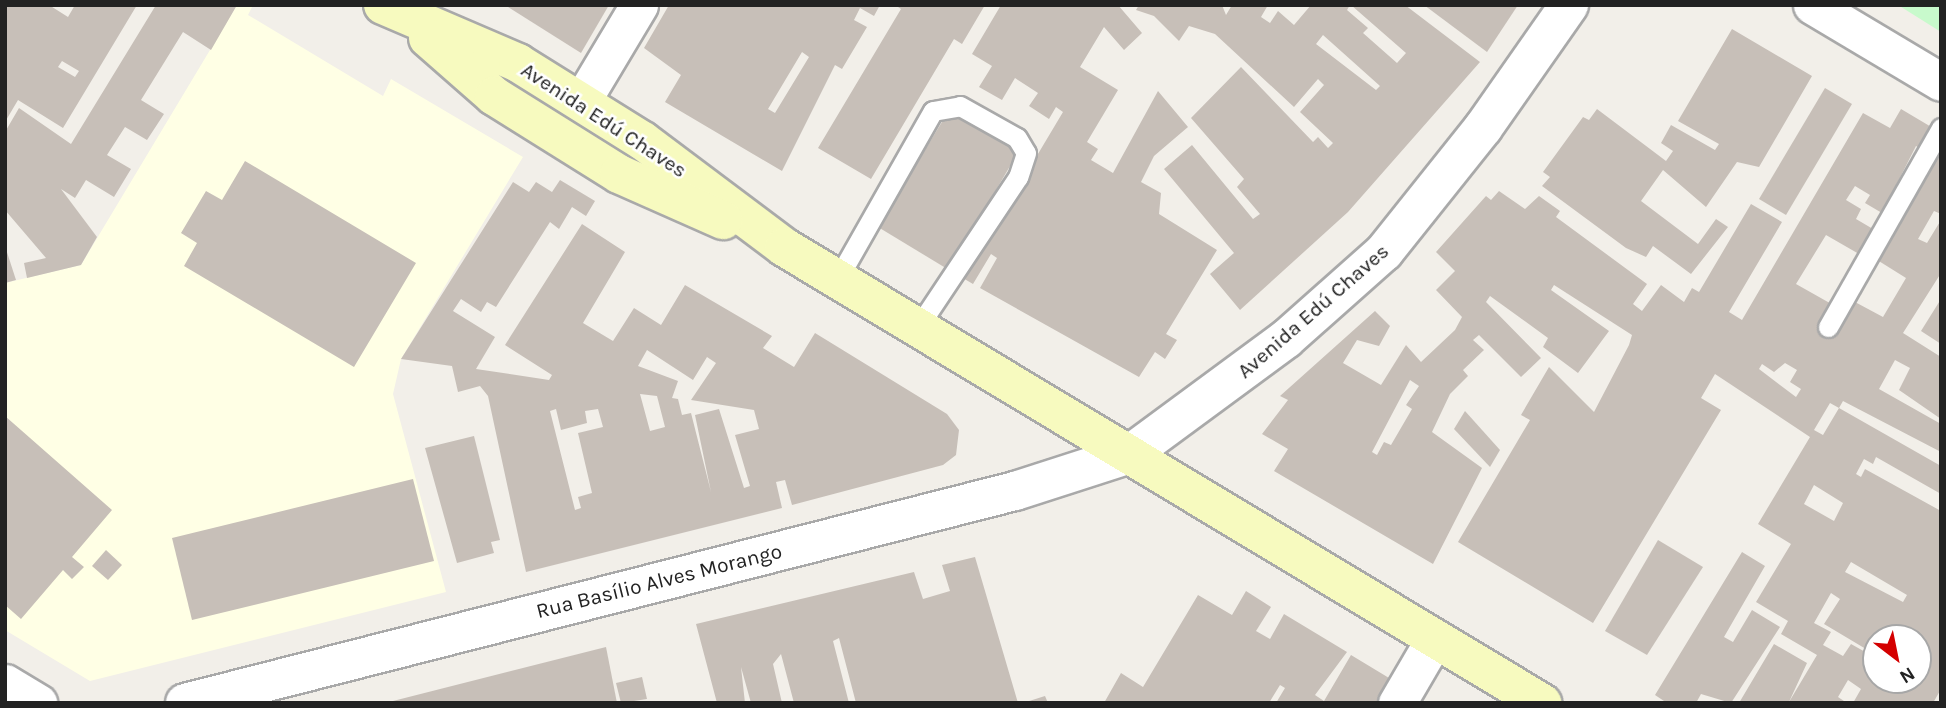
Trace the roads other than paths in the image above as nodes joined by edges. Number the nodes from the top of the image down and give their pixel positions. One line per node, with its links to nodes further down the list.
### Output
1 (639, 5): 6 (street)
2 (1569, 5): 12 (street, Avenida Edú Chaves)
3 (1812, 5): 5 (street)
4 (395, 13): 6 (main road, Avenida Edú Chaves); 8 (main road, Avenida Edú Chaves)
5 (1941, 82)
6 (581, 102): 8 (main road, Avenida Edú Chaves)
7 (1941, 128): 11 (lane)
8 (785, 247): 9 (main road, Avenida Edú Chaves)
9 (838, 278): 10 (main road, Avenida Edú Chaves); 10 (lane)
10 (918, 327): 12 (main road, Avenida Edú Chaves)
11 (1828, 327)
12 (1130, 454): 13 (main road, Avenida Edú Chaves); 16 (street, Rua Basílio Alves Morango)
13 (1435, 638): 17 (street); 18 (main road, Avenida Edú Chaves)
14 (5, 683): 15 (street)
15 (38, 703)
16 (186, 703)
17 (1397, 703)
18 (1542, 703)

